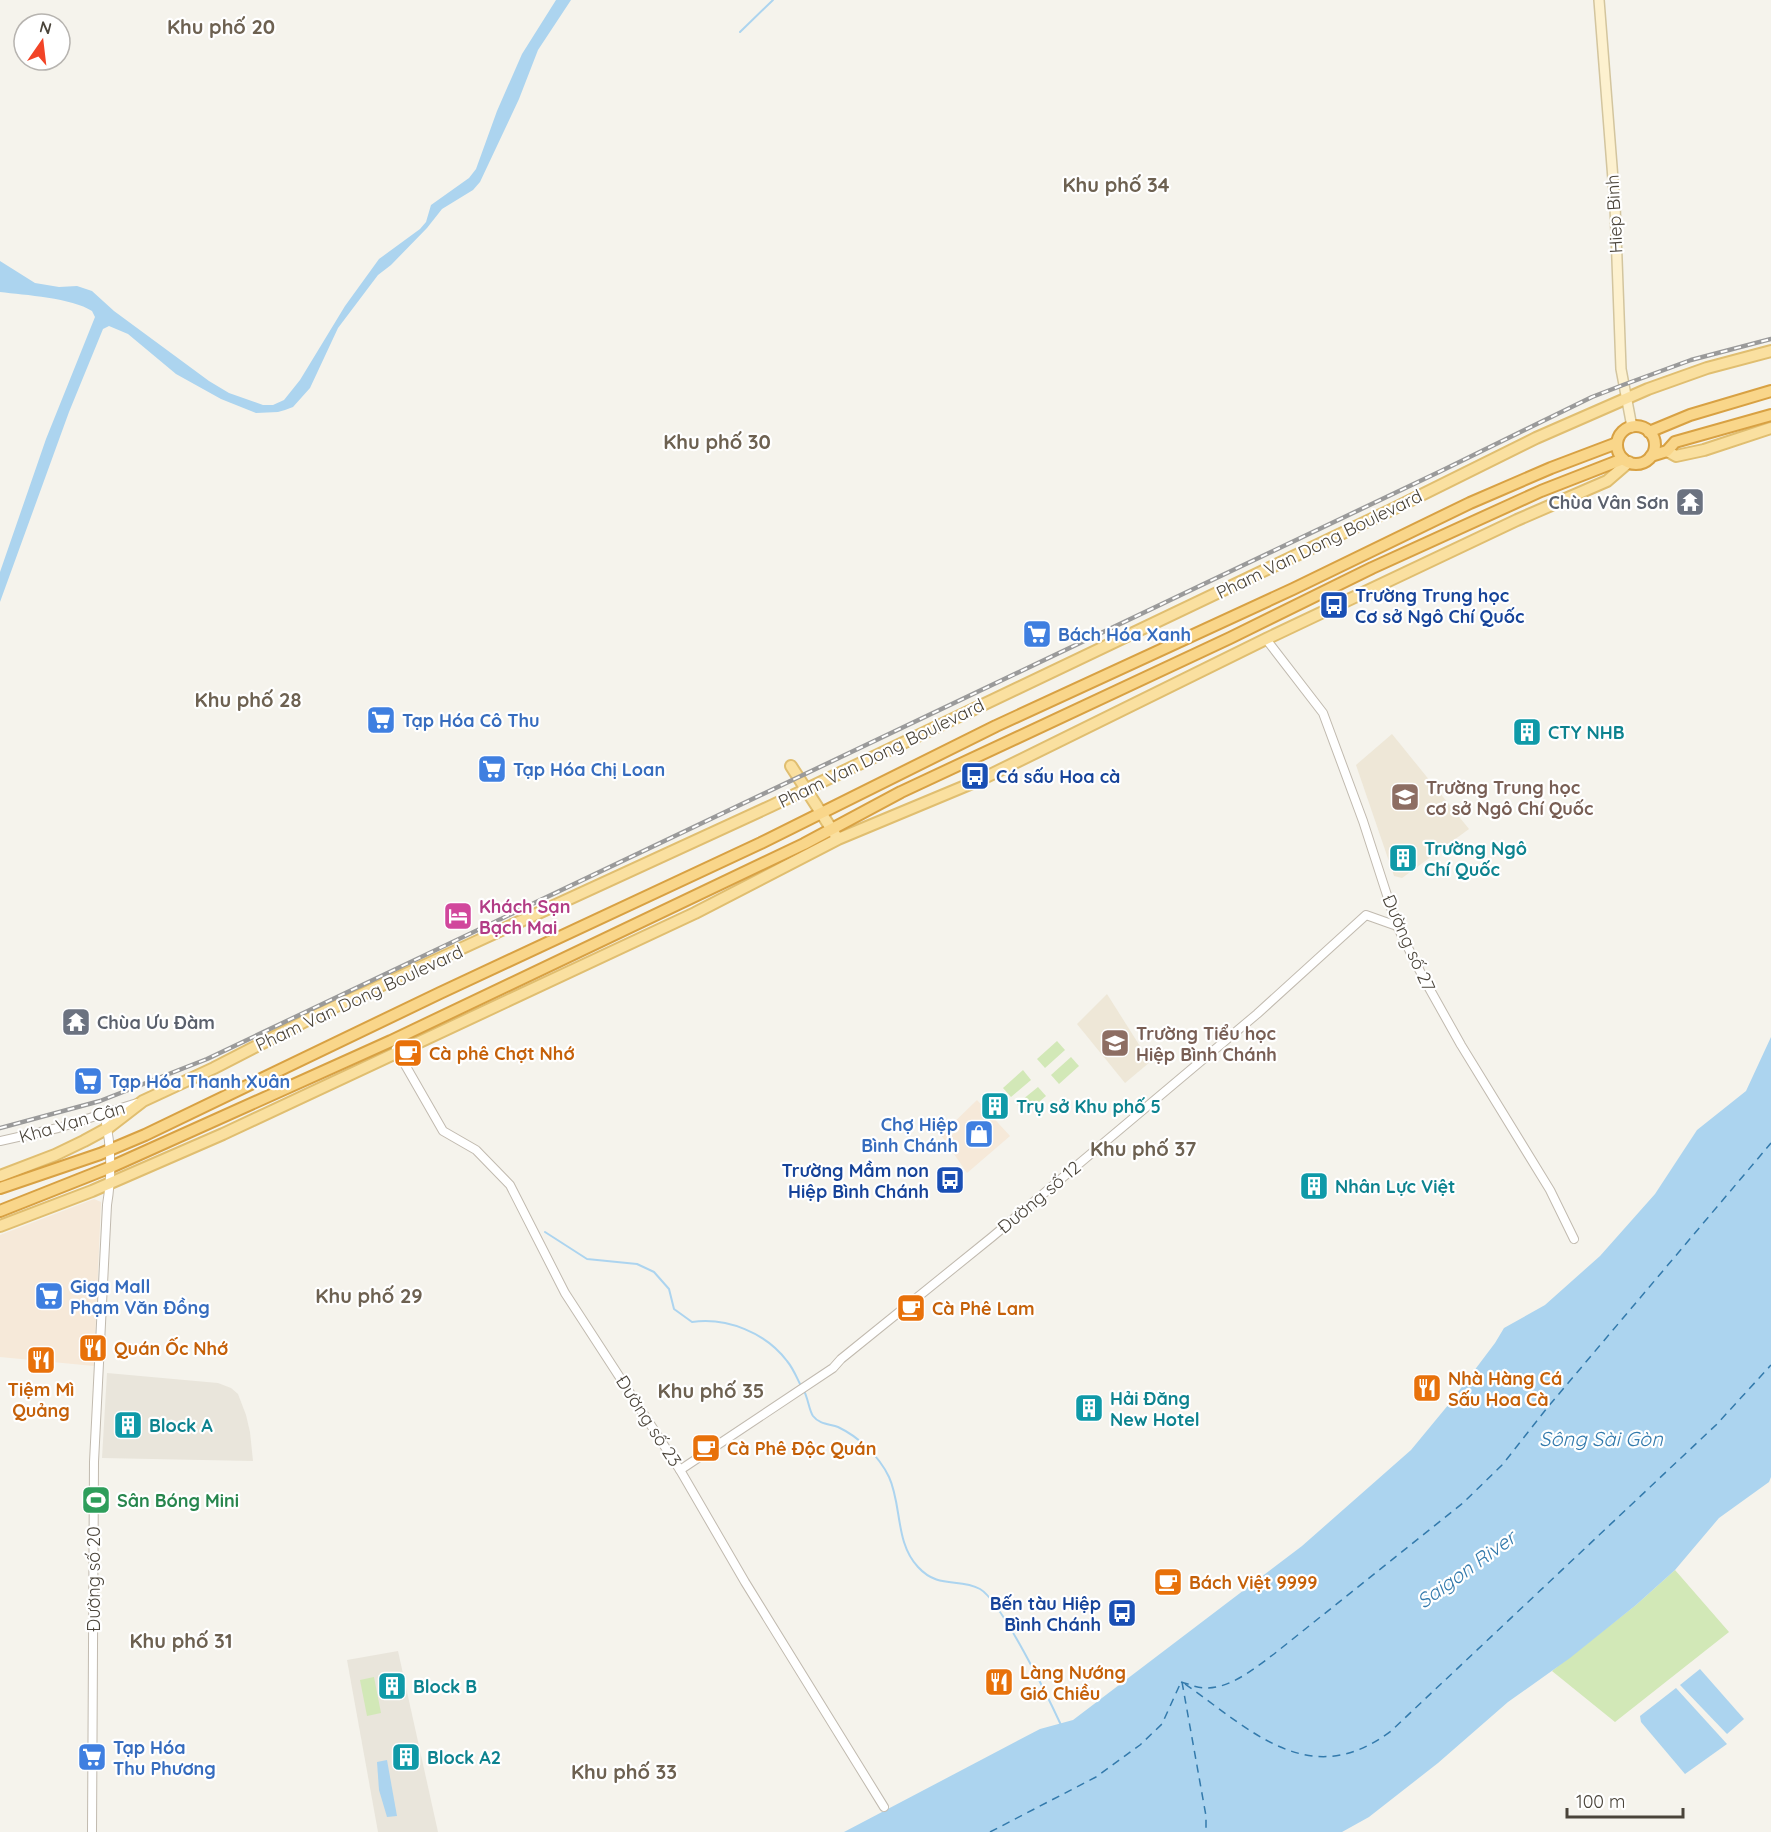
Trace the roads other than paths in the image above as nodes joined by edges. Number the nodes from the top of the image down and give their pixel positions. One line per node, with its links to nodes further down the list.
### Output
1 (1599, 0): 4 (main road, Hiep Binh)
2 (1771, 351): 4 (main road, Pham Van Dong Boulevard)
3 (1771, 391): 8 (highway)
4 (1626, 398): 6 (main road, Hiep Binh); 15 (main road, Pham Van Dong Boulevard)
5 (1771, 415): 10 (highway)
6 (1632, 426): 8 (highway); 9 (highway)
7 (1771, 428): 10 (main road)
8 (1649, 432): 11 (highway)
9 (1617, 443): 12 (highway); 16 (highway, Pham Van Dong Boulevard)
10 (1667, 451): 11 (highway)
11 (1650, 456): 12 (highway)
12 (1626, 460): 13 (main road); 17 (highway)
13 (1266, 639): 18 (main road); 19 (street, Đường số 27)
14 (791, 766): 15 (main road)
15 (805, 789): 16 (main road); 22 (main road, Pham Van Dong Boulevard)
16 (820, 813): 17 (main road); 26 (highway, Pham Van Dong Boulevard)
17 (831, 829): 18 (main road); 20 (highway)
18 (838, 839): 21 (main road)
19 (1397, 926): 34 (street, Đường số 27); 35 (street, Đường số 12)
20 (391, 1041): 21 (street, Đường số 23); 27 (highway)
21 (398, 1052): 29 (main road); 35 (street, Đường số 23)
22 (143, 1101): 23 (street, Kha Vạn Cân); 24 (main road, Pham Van Dong Boulevard)
23 (104, 1114): 24 (street, Đường số 20); 25 (street, Kha Vạn Cân)
24 (108, 1128): 26 (street, Đường số 20); 28 (main road, Pham Van Dong Boulevard)
25 (0, 1141)
26 (110, 1150): 27 (street, Đường số 20); 30 (highway, Pham Van Dong Boulevard)
27 (111, 1167): 29 (street, Đường số 20); 31 (highway)
28 (0, 1176)
29 (110, 1184): 32 (main road); 37 (street, Đường số 20)
30 (0, 1188)
31 (4, 1210): 32 (main road)
32 (14, 1221): 33 (main road)
33 (0, 1226)
34 (1574, 1239)
35 (680, 1470): 36 (street, Đường số 23)
36 (884, 1807)
37 (92, 1832)

